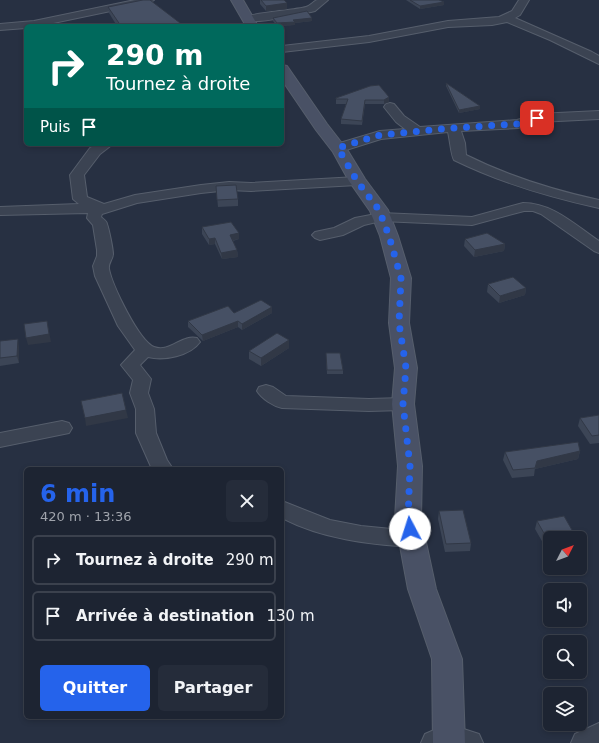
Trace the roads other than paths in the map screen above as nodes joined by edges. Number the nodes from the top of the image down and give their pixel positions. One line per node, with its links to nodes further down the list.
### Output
1 (149, 0): 7 (street)
2 (237, 0): 6 (main road)
3 (323, 0): 6 (street)
4 (524, 0): 5 (street)
5 (507, 18): 10 (street); 11 (street)
6 (250, 22)
7 (34, 24)
8 (24, 25): 9 (street)
9 (0, 28)
10 (284, 49)
11 (599, 61)
12 (284, 72): 18 (main road)
13 (390, 107): 16 (street)
14 (599, 115): 15 (street)
15 (453, 128): 16 (street); 20 (street)
16 (417, 132): 18 (street)
17 (103, 146): 21 (street)
18 (338, 148): 19 (main road)
19 (357, 181): 21 (street); 23 (main road)
20 (599, 204)
21 (103, 209): 22 (street); 27 (street)
22 (0, 211)
23 (381, 217): 24 (street); 25 (street); 29 (main road)
24 (320, 235)
25 (599, 248)
26 (192, 342): 27 (street)
27 (145, 350): 32 (street)
28 (266, 391): 29 (street)
29 (403, 404): 34 (main road)
30 (62, 428): 31 (street)
31 (0, 440)
32 (162, 467)
33 (284, 510): 34 (street)
34 (412, 539): 36 (main road)
35 (599, 735): 37 (street)
36 (450, 741)
37 (584, 743)

